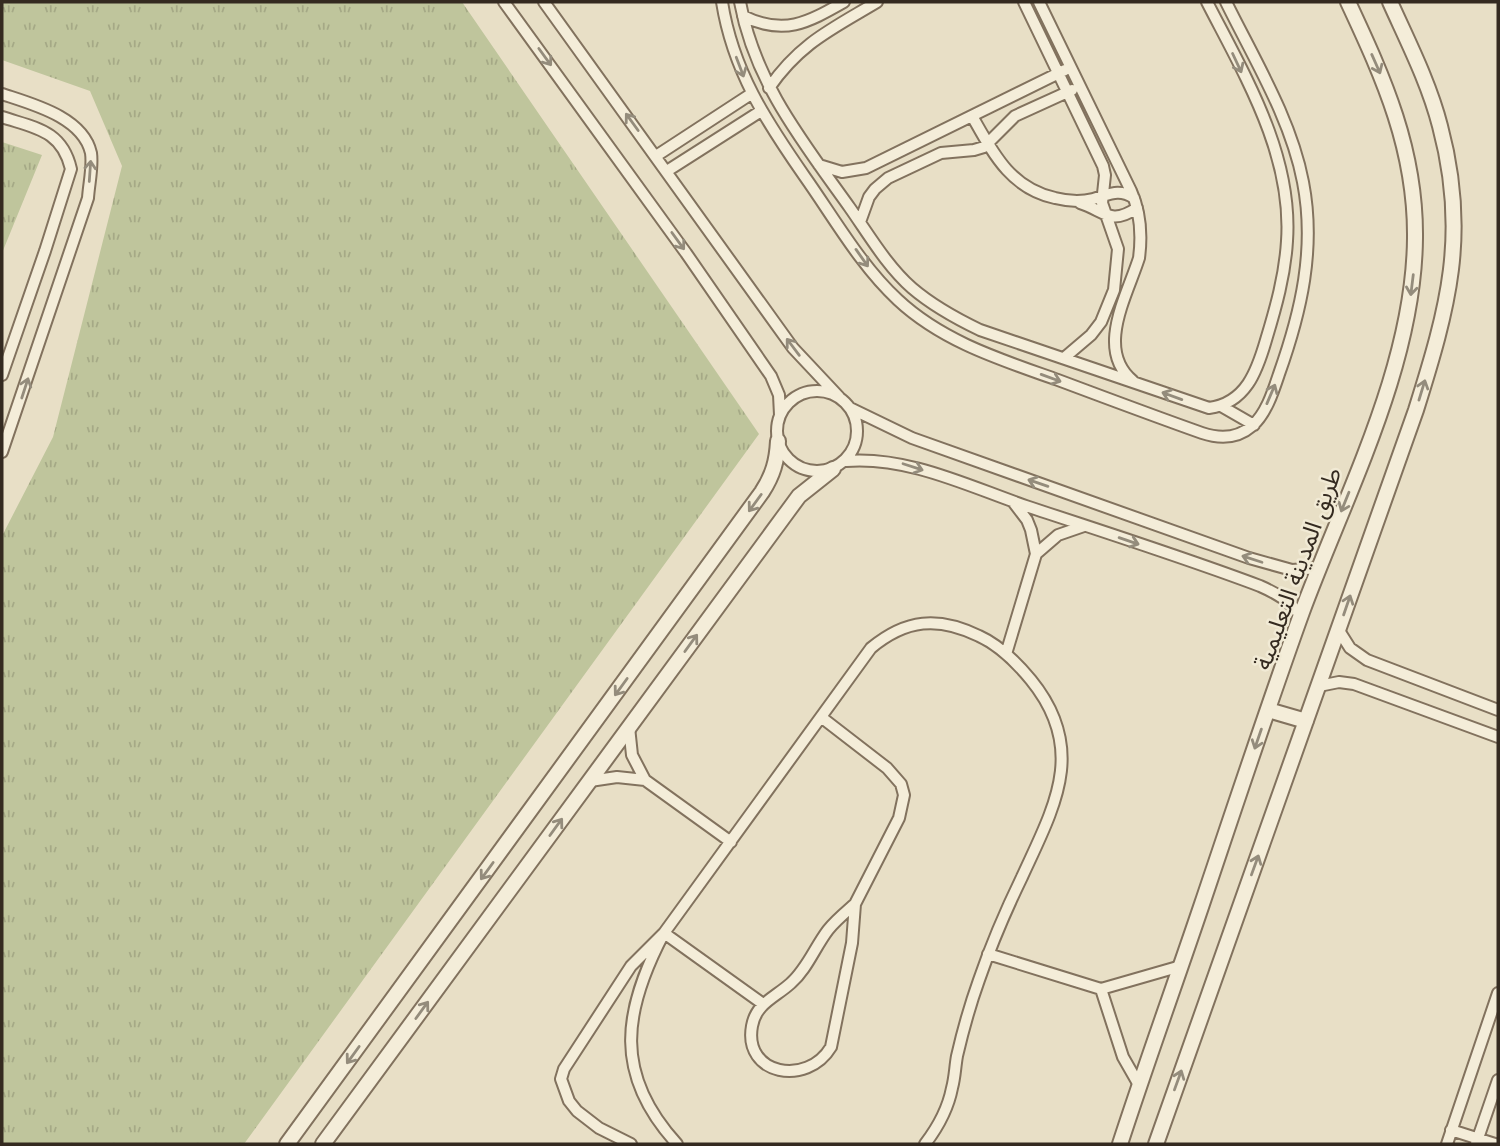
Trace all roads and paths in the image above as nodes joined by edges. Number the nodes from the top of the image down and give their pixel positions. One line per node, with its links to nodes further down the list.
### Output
1 (505, 2): 45 (street, one-way to 45)
2 (544, 2): 27 (street, one-way to 2)
3 (722, 2): 20 (street, one-way to 20)
4 (740, 2): 13 (street)
5 (844, 2): 13 (street)
6 (877, 2): 17 (street)
7 (1024, 2): 15 (street)
8 (1039, 2): 14 (street)
9 (1207, 2): 35 (street, one-way to 35)
10 (1226, 2): 36 (street)
11 (1348, 2): 53 (street, طريق المدينة التعليمية, one-way to 53)
12 (1390, 2): 55 (street, one-way to 12)
13 (743, 16): 17 (street)
14 (1071, 68): 15 (street); 16 (street)
15 (1059, 74): 18 (street); 22 (street)
16 (1080, 86): 18 (street); 32 (street)
17 (769, 88): 24 (street)
18 (1068, 92): 26 (street); 30 (street)
19 (2, 94): 48 (street, one-way to 19)
20 (751, 94): 21 (street); 27 (street)
21 (761, 111): 25 (street); 29 (street)
22 (972, 116): 26 (street); 28 (street)
23 (2, 117): 40 (street)
24 (795, 130): 25 (street); 28 (street)
25 (779, 140): 38 (street, one-way to 38)
26 (988, 144): 31 (street); 34 (street)
27 (656, 156): 29 (street)
28 (819, 165): 34 (street)
29 (667, 171): 42 (street, one-way to 29)
30 (1101, 196): 31 (street); 32 (street); 33 (street)
31 (1074, 201): 33 (street)
32 (1135, 203): 33 (street); 41 (street)
33 (1105, 216): 39 (street)
34 (860, 222): 37 (street)
35 (1280, 290): 36 (street); 43 (street)
36 (1303, 296): 46 (street, one-way to 36)
37 (952, 316): 38 (street); 39 (street)
38 (945, 334): 46 (street, one-way to 46)
39 (1064, 358): 41 (street)
40 (2, 374)
41 (1135, 383): 43 (street, one-way to 41)
42 (839, 397): 44 (street); 45 (street)
43 (1221, 406): 46 (street)
44 (850, 408): 49 (street); 53 (street, one-way to 44)
45 (780, 415): 47 (street)
46 (1254, 425)
47 (778, 441): 49 (street); 78 (street, one-way to 78)
48 (2, 452)
49 (839, 465): 50 (street, one-way to 50); 62 (street, one-way to 49)
50 (1012, 501): 51 (street); 52 (street)
51 (1085, 526): 52 (street); 54 (street, one-way to 54)
52 (1036, 554): 56 (street)
53 (1319, 568): 54 (street, طريق المدينة التعليمية)
54 (1301, 616): 58 (street, طريق المدينة التعليمية)
55 (1338, 629): 57 (street); 59 (street)
56 (1006, 654): 60 (street); 69 (street)
57 (1319, 686): 61 (street); 63 (street)
58 (1268, 710): 61 (street); 70 (street, طريق المدينة التعليمية, one-way to 70)
59 (1498, 710)
60 (821, 717): 66 (street); 67 (street)
61 (1306, 721): 84 (street, one-way to 61)
62 (629, 727): 64 (street); 65 (street)
63 (1498, 737)
64 (645, 780): 65 (street); 66 (street)
65 (590, 781): 79 (street, one-way to 65)
66 (731, 842): 68 (street)
67 (855, 904): 73 (street); 73 (street)
68 (664, 933): 73 (street); 80 (street); 81 (street)
69 (988, 954): 71 (street); 82 (street)
70 (1181, 966): 71 (street); 75 (street, طريق المدينة التعليمية)
71 (1101, 989): 75 (street)
72 (1498, 993): 76 (street)
73 (763, 1004)
74 (1498, 1080): 77 (street)
75 (1139, 1085): 83 (street, طريق المدينة التعليمية)
76 (1451, 1130): 77 (street); 85 (street)
77 (1477, 1142): 86 (street)
78 (287, 1144)
79 (323, 1144)
80 (631, 1144)
81 (677, 1144)
82 (925, 1144)
83 (1120, 1144)
84 (1156, 1144)
85 (1447, 1144)
86 (1495, 1144)

